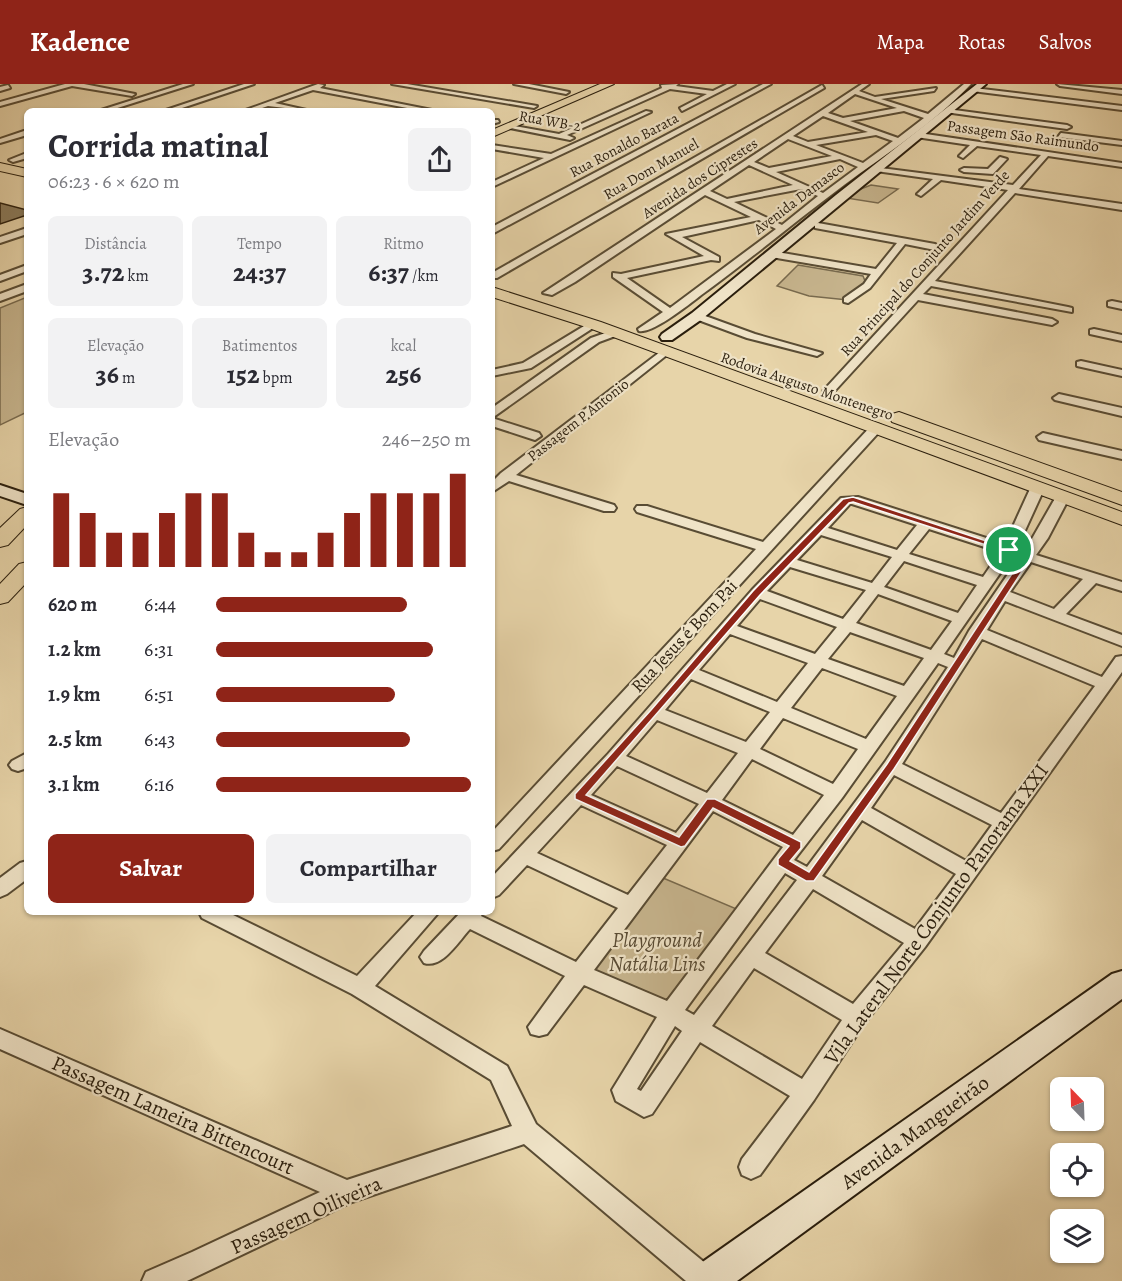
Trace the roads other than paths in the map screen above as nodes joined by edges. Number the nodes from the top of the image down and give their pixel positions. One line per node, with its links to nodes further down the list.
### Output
1 (72, 84): 27 (street); 31 (street)
2 (190, 84): 35 (street)
3 (251, 84): 36 (street)
4 (325, 84): 19 (street)
5 (395, 84): 22 (street)
6 (468, 84): 22 (street)
7 (517, 84): 23 (street)
8 (585, 84): 23 (main road)
9 (609, 84): 50 (main road)
10 (650, 84): 16 (street)
11 (732, 84): 26 (street)
12 (768, 84): 97 (street, Rua Ronaldo Barata)
13 (866, 84): 24 (street, Avenida dos Ciprestes)
14 (918, 84): 21 (street)
15 (1060, 84): 25 (street)
16 (673, 85): 26 (street); 57 (street)
17 (813, 85): 114 (street, Rua Dom Manuel)
18 (975, 86): 29 (street, Avenida Damasco); 40 (street); 43 (street, Avenida Damasco)
19 (312, 88): 32 (street); 34 (street)
20 (20, 89): 28 (street)
21 (934, 89): 29 (street); 30 (street)
22 (448, 92): 33 (street); 34 (street)
23 (566, 92): 33 (main road)
24 (855, 92): 30 (street); 45 (street, Avenida dos Ciprestes)
25 (1122, 92)
26 (714, 93): 41 (street)
27 (132, 94)
28 (0, 95)
29 (955, 96): 46 (street, Avenida Damasco)
30 (874, 98): 42 (street)
31 (1, 103)
32 (268, 104): 37 (street); 38 (street)
33 (534, 106): 49 (main road)
34 (411, 107): 39 (street)
35 (110, 108)
36 (175, 108)
37 (255, 108)
38 (291, 108)
39 (417, 108)
40 (1122, 108)
41 (682, 109)
42 (906, 109): 46 (street); 47 (street)
43 (947, 111): 48 (street); 56 (street, Avenida Damasco)
44 (648, 112): 61 (street)
45 (822, 113): 47 (street); 58 (street, Avenida dos Ciprestes)
46 (929, 117): 62 (street, Avenida Damasco)
47 (843, 120): 53 (street)
48 (1018, 120): 51 (street); 64 (street)
49 (495, 121)
50 (509, 127): 52 (main road); 57 (street, Rua WB-2)
51 (1011, 129)
52 (495, 133)
53 (878, 133): 62 (street); 65 (street)
54 (966, 133): 59 (street)
55 (24, 134): 60 (street)
56 (919, 135): 59 (street, Passagem São Raimundo); 79 (street, Avenida Damasco)
57 (560, 136): 61 (street, Rua WB-2)
58 (789, 137): 65 (street); 76 (street, Avenida dos Ciprestes)
59 (959, 140): 63 (street, Passagem São Raimundo)
60 (0, 141)
61 (587, 141): 71 (street)
62 (899, 141): 79 (street, Avenida Damasco)
63 (976, 143): 67 (street, Passagem São Raimundo); 68 (street)
64 (1122, 143)
65 (808, 144): 72 (street)
66 (495, 147): 71 (street)
67 (1046, 154): 77 (street, Passagem São Raimundo); 88 (street, Rua Principal do Conjunto Jardim Verde)
68 (963, 156)
69 (0, 157): 74 (main road)
70 (24, 157): 74 (street)
71 (553, 157): 84 (street)
72 (841, 157): 79 (street); 81 (street)
73 (1003, 159): 80 (street)
74 (13, 160): 75 (main road)
75 (24, 162)
76 (750, 163): 81 (street); 89 (street, Avenida dos Ciprestes)
77 (1122, 165)
78 (0, 167): 82 (main road)
79 (871, 168): 85 (street); 91 (street, Avenida Damasco); 106 (street, Avenida Damasco)
80 (951, 168)
81 (768, 171): 87 (street)
82 (24, 172)
83 (495, 175): 84 (street)
84 (508, 177): 86 (street)
85 (940, 177): 88 (street); 90 (street)
86 (495, 184)
87 (802, 186): 91 (street); 92 (street)
88 (1013, 189): 93 (street); 118 (street, Rua Principal do Conjunto Jardim Verde)
89 (705, 192): 92 (street); 95 (street, Avenida dos Ciprestes)
90 (921, 194)
91 (824, 196): 98 (street, Avenida Damasco)
92 (724, 202): 94 (street)
93 (1122, 207)
94 (758, 218): 98 (street); 100 (street)
95 (655, 226): 100 (street); 108 (street, Avenida dos Ciprestes)
96 (818, 226): 103 (street)
97 (495, 229)
98 (784, 229): 109 (street, Avenida Damasco)
99 (24, 232): 102 (street)
100 (673, 236): 107 (street)
101 (24, 237): 104 (street)
102 (0, 240)
103 (903, 242): 105 (street); 111 (street)
104 (0, 245)
105 (935, 247)
106 (771, 254): 111 (street); 128 (street, Avenida Damasco)
107 (712, 257): 109 (street); 112 (street)
108 (597, 263): 112 (street); 121 (street, Avenida dos Ciprestes)
109 (729, 268): 127 (street, Avenida Damasco)
110 (24, 269): 113 (street)
111 (876, 272): 125 (street)
112 (620, 277): 127 (street)
113 (0, 278)
114 (495, 279)
115 (495, 281): 116 (main road)
116 (511, 281)
117 (495, 282): 129 (main road)
118 (928, 282): 122 (street, Rua Principal do Conjunto Jardim Verde); 126 (street)
119 (529, 286): 121 (main road, Rodovia Augusto Montenegro)
120 (24, 288): 123 (street)
121 (548, 293): 129 (main road, Rodovia Augusto Montenegro)
122 (915, 296): 130 (street); 140 (street, Rua Principal do Conjunto Jardim Verde)
123 (0, 298)
124 (495, 298): 129 (main road, Rodovia Augusto Montenegro)
125 (848, 300)
126 (1068, 310)
127 (671, 313): 129 (street, Avenida Damasco)
128 (697, 316): 133 (street, Avenida Damasco); 134 (street)
129 (597, 321): 133 (main road, Rodovia Augusto Montenegro); 133 (main road, Rodovia Augusto Montenegro); 136 (street); 138 (street)
130 (1053, 322)
131 (1094, 332): 132 (street)
132 (1122, 338)
133 (665, 345): 140 (main road, Rodovia Augusto Montenegro); 145 (main road, Rodovia Augusto Montenegro); 149 (street, Passagem P Antonio)
134 (817, 353)
135 (1081, 364): 139 (street)
136 (527, 366): 137 (street); 138 (street)
137 (495, 372)
138 (548, 373): 142 (street)
139 (1122, 373)
140 (827, 393): 153 (main road, Rodovia Augusto Montenegro)
141 (1059, 398): 143 (street)
142 (495, 412)
143 (1122, 412)
144 (495, 423): 146 (street)
145 (876, 428): 151 (main road, Rodovia Augusto Montenegro); 161 (street, Rua Jesus é Bom Pai)
146 (534, 436)
147 (1043, 437): 148 (street)
148 (1122, 456)
149 (506, 476): 150 (street, Passagem P Antonio); 155 (street)
150 (495, 485)
151 (1037, 489): 152 (main road, Rodovia Augusto Montenegro); 162 (street)
152 (1062, 498): 157 (main road, Rodovia Augusto Montenegro); 164 (street)
153 (1122, 499)
154 (15, 505): 160 (main road)
155 (609, 508)
156 (642, 509): 161 (street)
157 (1122, 519)
158 (926, 523): 159 (street); 162 (street); 163 (street)
159 (817, 528): 163 (street); 165 (street)
160 (0, 540)
161 (765, 547): 197 (street, Rua Jesus é Bom Pai)
162 (1009, 550): 164 (street); 170 (street)
163 (899, 556): 169 (street); 170 (street)
164 (1028, 556): 167 (street); 170 (street)
165 (788, 562): 169 (street); 171 (street)
166 (24, 572): 172 (main road)
167 (1093, 578): 168 (street); 173 (street)
168 (1122, 587)
169 (876, 588): 174 (street); 175 (street)
170 (993, 589): 173 (street); 174 (street); 177 (street)
171 (756, 593): 175 (street); 176 (street)
172 (0, 597)
173 (1056, 616): 178 (street)
174 (961, 619): 179 (street)
175 (849, 624): 179 (street); 180 (street)
176 (727, 628): 180 (street); 183 (street)
177 (977, 631): 182 (street); 184 (street)
178 (1122, 641)
179 (933, 656): 182 (street); 185 (street)
180 (820, 661): 185 (street); 186 (street)
181 (1122, 661): 184 (street, Vila Lateral Norte Conjunto Panorama XXI)
182 (958, 665): 191 (street)
183 (689, 672): 186 (street); 187 (street)
184 (1105, 684): 196 (street, Vila Lateral Norte Conjunto Panorama XXI)
185 (906, 693): 188 (street)
186 (781, 709): 188 (street); 189 (street)
187 (655, 712): 189 (street); 190 (street)
188 (869, 747): 192 (street)
189 (750, 751): 192 (street); 194 (street)
190 (614, 758): 193 (street); 194 (street)
191 (891, 766): 195 (street); 196 (street)
192 (837, 793): 199 (street)
193 (579, 797): 198 (street); 200 (street)
194 (711, 802): 198 (street); 199 (street)
195 (859, 810): 203 (street); 204 (street)
196 (1003, 822): 203 (street, Vila Lateral Norte Conjunto Panorama XXI)
197 (495, 841)
198 (681, 843): 207 (street)
199 (797, 845): 201 (street)
200 (523, 855): 205 (street); 207 (street)
201 (782, 862): 204 (street); 217 (street)
202 (24, 870): 206 (street)
203 (969, 872): 211 (street, Vila Lateral Norte Conjunto Panorama XXI)
204 (810, 878): 211 (street); 212 (street)
205 (495, 887)
206 (0, 889)
207 (632, 906): 214 (street)
208 (215, 915): 216 (street)
209 (426, 915): 216 (street)
210 (470, 915): 213 (street); 214 (street)
211 (918, 941): 218 (street, Vila Lateral Norte Conjunto Panorama XXI)
212 (752, 956): 218 (street); 220 (street)
213 (431, 957)
214 (580, 972): 217 (street); 219 (street)
215 (1122, 983): 227 (street, Avenida Mangueirão)
216 (360, 988): 223 (street)
217 (671, 1012): 220 (street); 220 (street)
218 (856, 1017): 222 (street, Vila Lateral Norte Conjunto Panorama XXI)
219 (540, 1027)
220 (697, 1028): 222 (street)
221 (0, 1039): 225 (street, Passagem Lameira Bittencourt)
222 (806, 1093): 224 (street, Vila Lateral Norte Conjunto Panorama XXI)
223 (527, 1132): 225 (street, Passagem Oiliveira); 227 (street)
224 (751, 1167)
225 (347, 1192): 226 (street, Passagem Oiliveira)
226 (155, 1281)
227 (707, 1281)

